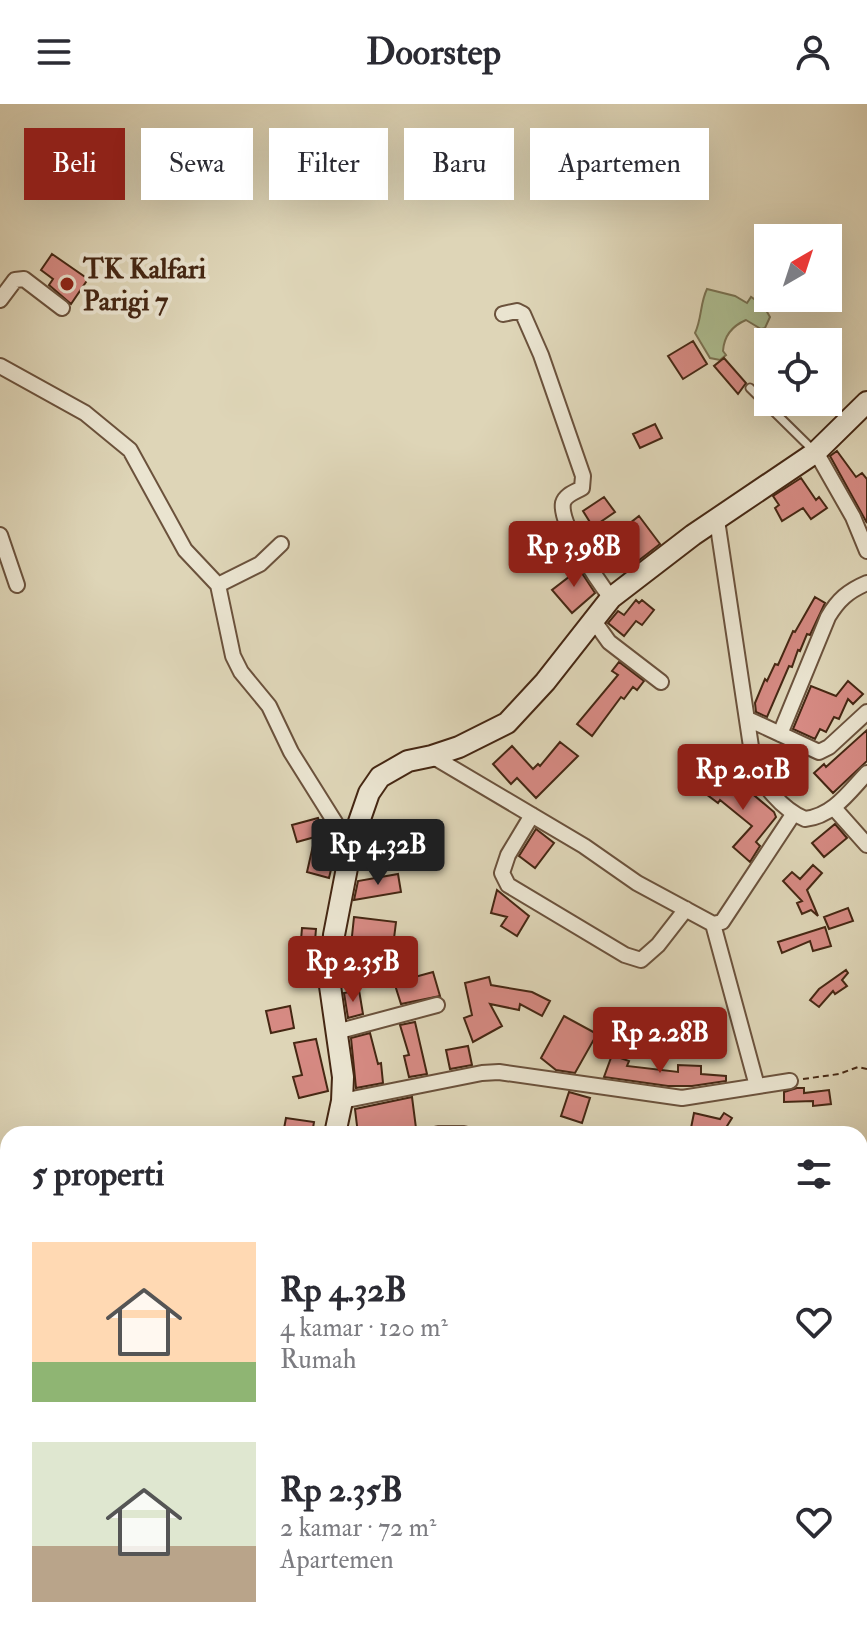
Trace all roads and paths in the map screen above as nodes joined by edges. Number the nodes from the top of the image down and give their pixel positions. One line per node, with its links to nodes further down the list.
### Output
1 (0, 300): 2 (street)
2 (62, 308)
3 (503, 314): 15 (street)
4 (0, 366): 14 (street)
5 (750, 388): 7 (lane)
6 (867, 402): 7 (street)
7 (816, 452): 8 (street); 11 (street)
8 (717, 520): 15 (street); 19 (street)
9 (0, 535): 13 (street)
10 (281, 544): 14 (street)
11 (867, 551)
12 (867, 583): 20 (street)
13 (17, 585)
14 (218, 585): 26 (street)
15 (611, 598): 16 (street)
16 (594, 621): 17 (street); 21 (street)
17 (661, 682)
18 (867, 712): 20 (street)
19 (748, 719): 20 (street); 24 (street)
20 (780, 734)
21 (432, 756): 25 (street); 26 (street)
22 (867, 773): 23 (street)
23 (834, 808): 24 (street); 27 (street)
24 (794, 813): 29 (street)
25 (532, 815): 28 (street); 28 (street)
26 (352, 842): 31 (street)
27 (867, 845)
28 (686, 909): 29 (street)
29 (713, 924): 34 (street)
30 (437, 1005): 31 (street)
31 (336, 1032): 35 (street)
32 (867, 1069): 33 (path)
33 (790, 1081): 34 (street)
34 (757, 1086): 35 (street)
35 (342, 1101): 36 (street)
36 (337, 1126)

